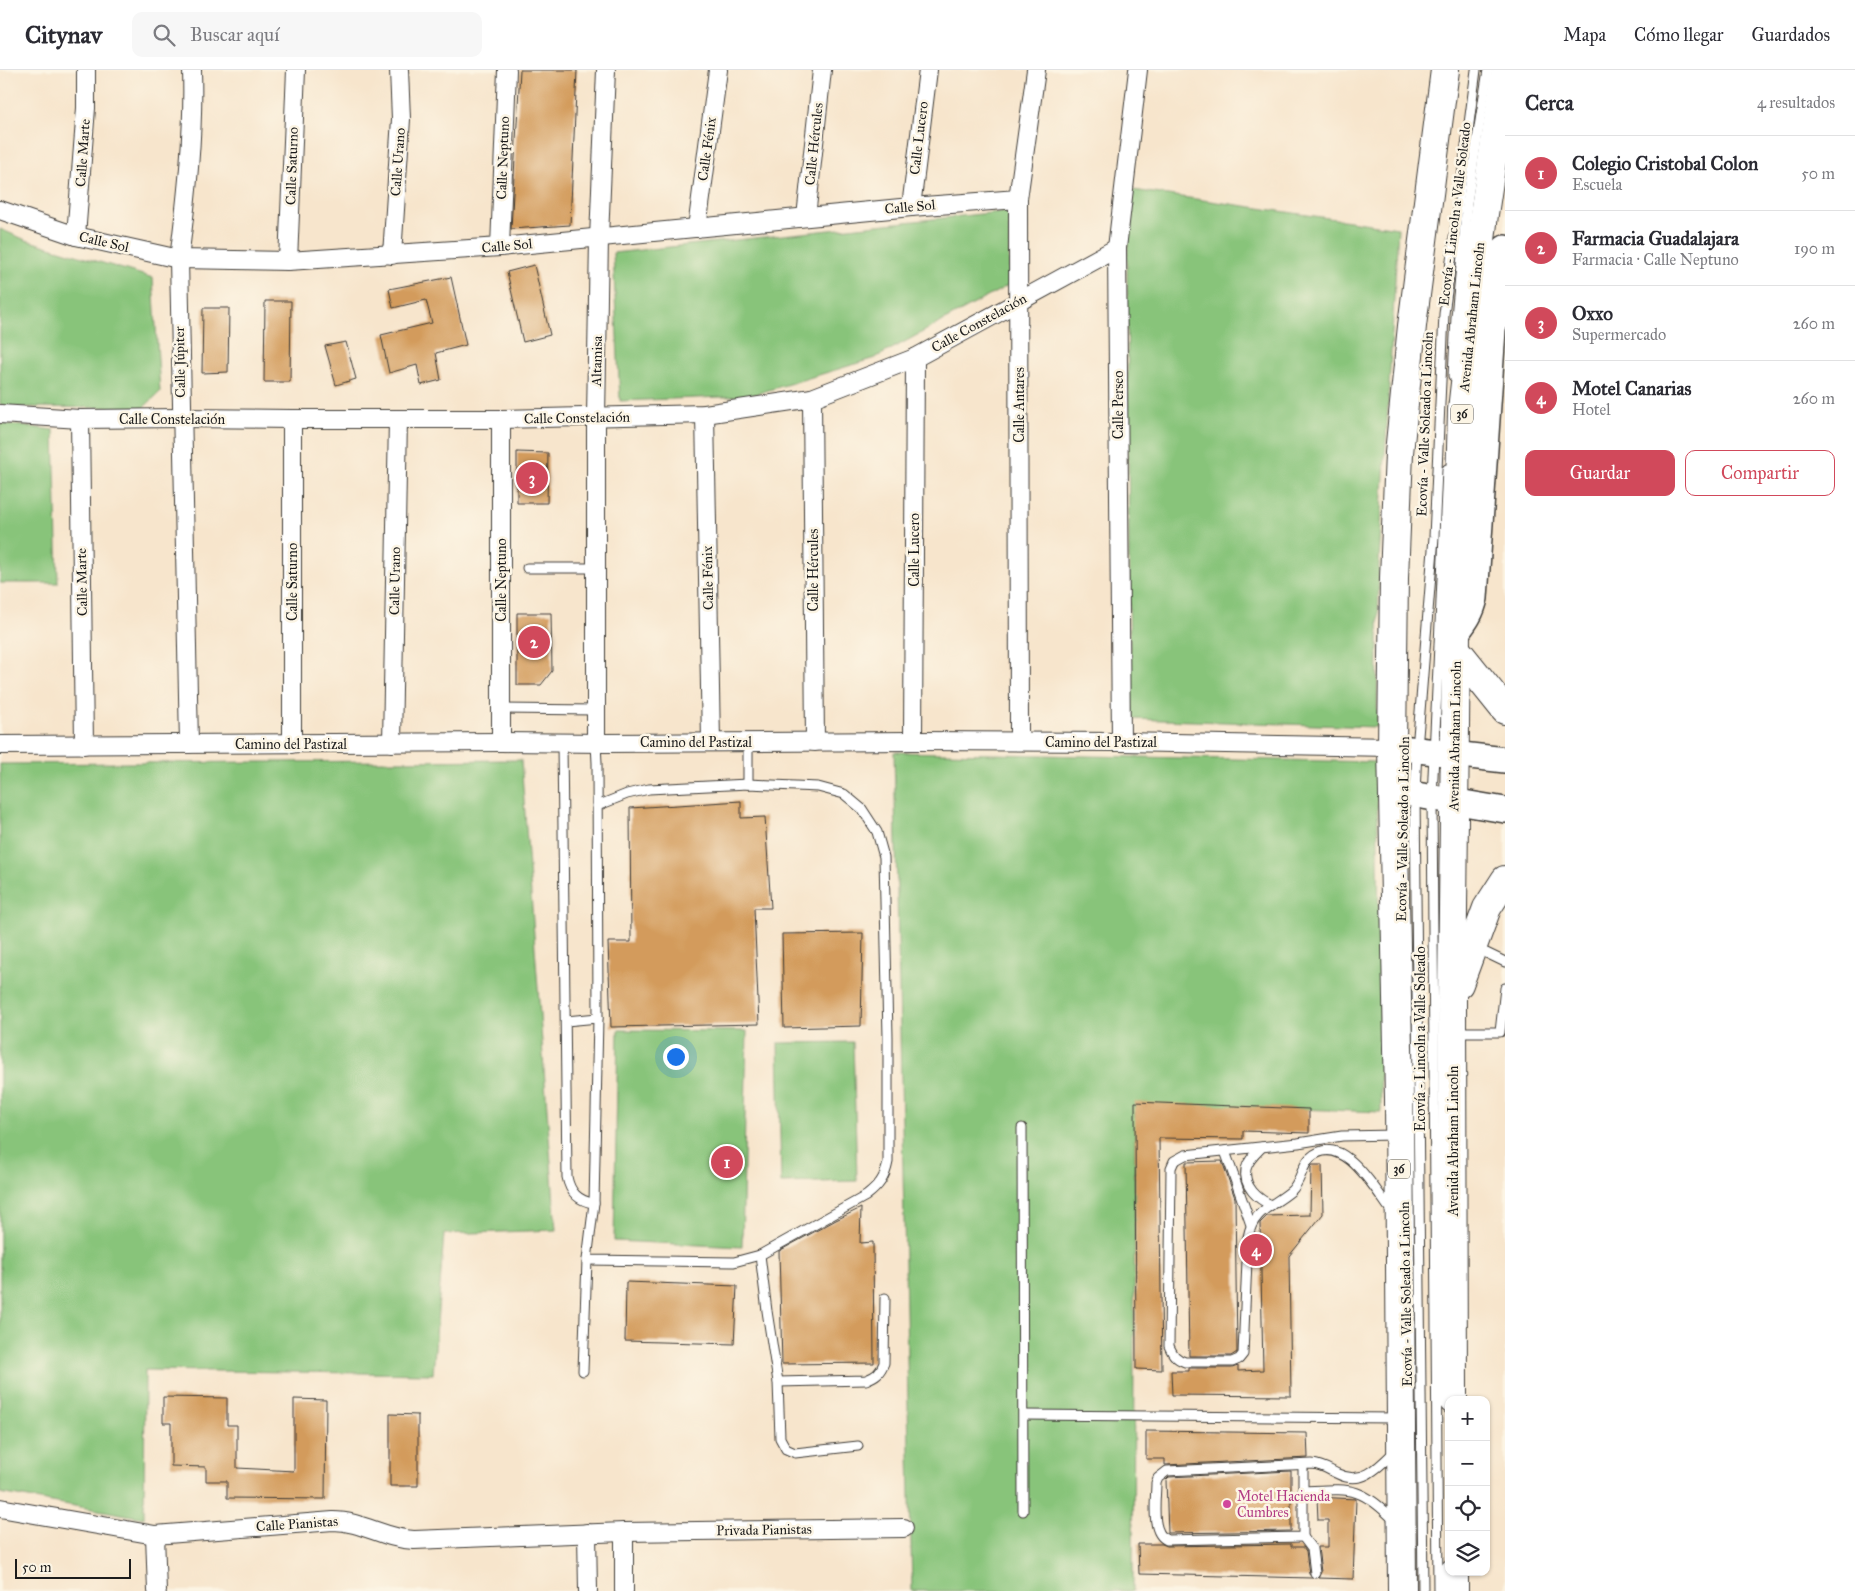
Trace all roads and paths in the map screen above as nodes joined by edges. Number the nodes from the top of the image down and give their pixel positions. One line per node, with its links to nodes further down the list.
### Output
1 (86, 70): 21 (street, Calle Marte)
2 (192, 70): 27 (street, Calle Júpiter)
3 (296, 70): 28 (street, Calle Saturno)
4 (399, 70): 26 (street, Calle Urano)
5 (507, 70): 23 (street, Calle Neptuno)
6 (606, 70): 22 (street, Altamisa)
7 (718, 70): 20 (street, Calle Fénix)
8 (822, 70): 19 (street, Calle Hércules)
9 (928, 70): 17 (street, Calle Lucero)
10 (1036, 70): 16 (street, Calle Antares)
11 (1138, 70): 24 (street, Calle Perseo)
12 (1444, 70): 62 (main road, 36)
13 (1476, 70): 62 (lane, Ecovía - Valle Soleado a Lincoln)
14 (1488, 70): 31 (lane, Ecovía - Lincoln a Valle Soleado)
15 (1505, 76): 44 (main road, Avenida Abraham Lincoln / 36)
16 (1018, 199): 17 (street, Calle Sol); 29 (street, Calle Antares)
17 (911, 207): 19 (street, Calle Sol)
18 (0, 210): 21 (street, Calle Sol)
19 (806, 217): 20 (street, Calle Sol)
20 (697, 228): 22 (street, Calle Sol)
21 (76, 236): 27 (street, Calle Sol)
22 (599, 238): 23 (street, Calle Sol); 36 (street, Altamisa)
23 (500, 247): 26 (street, Calle Sol)
24 (1117, 248): 29 (street, Calle Constelación); 54 (street, Calle Perseo)
25 (1505, 248): 44 (street)
26 (392, 255): 28 (street, Calle Sol)
27 (179, 259): 28 (street, Calle Sol); 35 (street, Calle Júpiter)
28 (288, 261)
29 (1019, 301): 30 (street, Calle Constelación); 49 (street, Calle Antares)
30 (916, 358): 32 (street, Calle Constelación); 48 (street, Calle Lucero)
31 (1452, 384)
32 (812, 398): 34 (street, Calle Constelación); 53 (street, Calle Hércules)
33 (0, 414): 37 (street, Calle Constelación)
34 (705, 414): 36 (street, Calle Constelación); 51 (street, Calle Fénix)
35 (181, 418): 37 (street, Calle Constelación); 38 (street, Calle Constelación); 58 (street, Calle Júpiter)
36 (596, 418): 40 (street, Calle Constelación); 43 (street, Altamisa)
37 (80, 419): 61 (street, Calle Marte)
38 (292, 419): 39 (street, Calle Constelación); 59 (street, Calle Saturno)
39 (398, 419): 40 (street, Calle Constelación); 55 (street, Calle Urano)
40 (502, 419): 45 (street, Calle Neptuno)
41 (1448, 461): 62 (lane)
42 (527, 568): 43 (lane)
43 (597, 568): 46 (street, Altamisa)
44 (1456, 642): 47 (main road); 62 (main road, Avenida Abraham Lincoln / 36)
45 (501, 709): 46 (lane); 50 (street, Calle Neptuno)
46 (595, 710): 57 (street, Altamisa)
47 (1505, 710)
48 (913, 741): 49 (street, Camino del Pastizal); 53 (street, Camino del Pastizal)
49 (1018, 741): 54 (street, Camino del Pastizal)
50 (501, 742): 55 (street, Camino del Pastizal); 56 (street, Camino del Pastizal)
51 (711, 742): 52 (street, Camino del Pastizal); 57 (street, Camino del Pastizal)
52 (748, 742): 53 (street, Camino del Pastizal); 64 (lane)
53 (815, 742)
54 (1121, 742): 62 (street, Camino del Pastizal)
55 (392, 743): 59 (street, Camino del Pastizal)
56 (562, 743): 57 (street, Camino del Pastizal); 74 (lane)
57 (596, 743): 66 (lane)
58 (188, 744): 59 (street, Camino del Pastizal); 61 (street, Camino del Pastizal)
59 (292, 744)
60 (0, 745): 61 (street, Camino del Pastizal)
61 (84, 745)
62 (1424, 750): 63 (street); 65 (main road, 36); 65 (main road, Avenida Abraham Lincoln / 36)
63 (1505, 760)
64 (748, 784): 66 (lane); 85 (lane)
65 (1424, 796): 67 (street); 72 (main road, Avenida Abraham Lincoln / 36); 78 (main road, 36); 111 (lane, Ecovía - Valle Soleado a Lincoln); 112 (lane, Ecovía - Lincoln a Valle Soleado)
66 (597, 806): 73 (lane)
67 (1505, 810)
68 (1505, 880): 69 (main road)
69 (1473, 947): 70 (lane); 72 (main road)
70 (1505, 962)
71 (1505, 988): 76 (lane)
72 (1452, 1002): 75 (main road, Avenida Abraham Lincoln / 36)
73 (598, 1018): 74 (lane); 81 (lane)
74 (566, 1020): 81 (lane)
75 (1453, 1032): 76 (lane); 90 (main road, Avenida Abraham Lincoln / 36)
76 (1502, 1032)
77 (1022, 1128): 91 (lane)
78 (1399, 1135): 79 (lane); 83 (main road, 36)
79 (1262, 1147): 80 (lane); 82 (lane)
80 (1225, 1151): 84 (lane); 84 (lane)
81 (594, 1203): 86 (lane)
82 (1271, 1205): 83 (lane); 84 (lane)
83 (1400, 1222): 92 (main road, 36)
84 (1251, 1225)
85 (760, 1255): 86 (lane); 89 (lane)
86 (587, 1260): 88 (lane)
87 (885, 1298): 89 (lane)
88 (583, 1371)
89 (778, 1382): 93 (lane)
90 (1453, 1396)
91 (1024, 1415): 92 (lane); 98 (lane)
92 (1401, 1418): 94 (main road, 36)
93 (858, 1446)
94 (1401, 1446): 95 (lane); 100 (main road, 36)
95 (1303, 1465): 96 (lane); 104 (lane)
96 (1303, 1491): 100 (lane); 104 (lane)
97 (0, 1508): 103 (street, Calle Pianistas)
98 (1023, 1511)
99 (904, 1528): 101 (street, Privada Pianistas)
100 (1402, 1528): 110 (main road, 36)
101 (624, 1532): 102 (street, Calle Pianistas); 109 (street)
102 (587, 1533): 103 (street, Calle Pianistas); 108 (street)
103 (155, 1535): 107 (street)
104 (1303, 1537): 105 (lane)
105 (1315, 1573)
106 (1454, 1576): 113 (main road)
107 (157, 1591)
108 (588, 1591)
109 (624, 1591)
110 (1402, 1591)
111 (1422, 1591)
112 (1438, 1591)
113 (1454, 1591)

